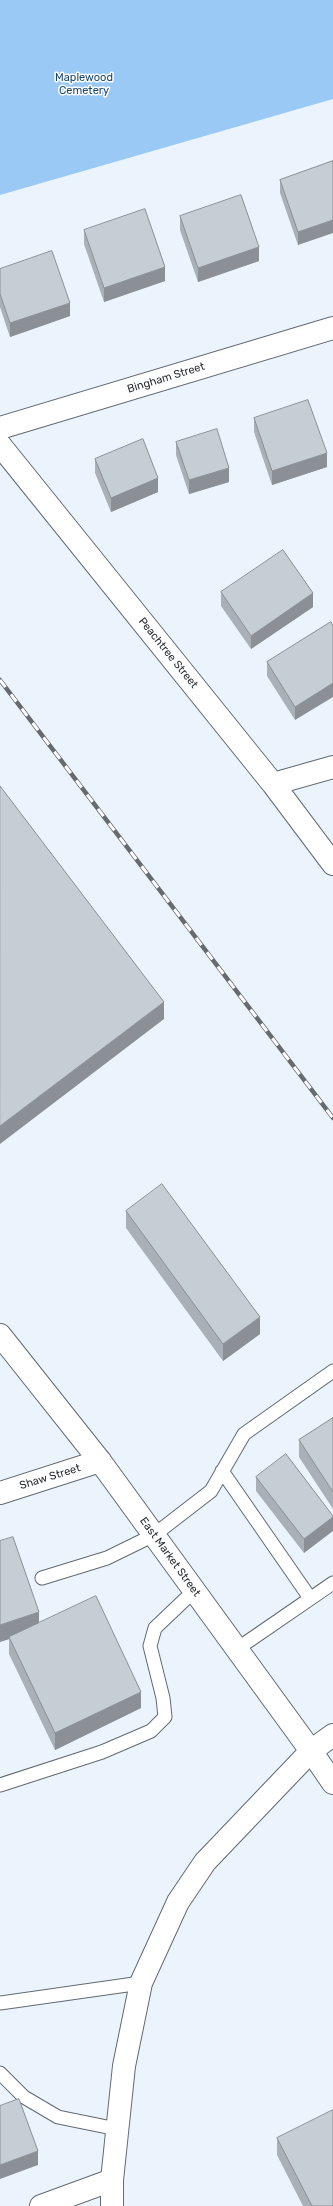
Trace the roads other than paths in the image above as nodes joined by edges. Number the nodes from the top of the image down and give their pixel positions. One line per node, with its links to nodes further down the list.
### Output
1 (333, 328): 2 (street, Bingham Street)
2 (0, 428)
3 (0, 445): 5 (street, Peachtree Street)
4 (333, 767): 5 (street)
5 (273, 784): 6 (street, Peachtree Street)
6 (333, 864)
7 (0, 1335): 9 (street, East Market Street)
8 (333, 1371): 10 (lane)
9 (100, 1461): 11 (street, Shaw Street); 12 (street, East Market Street)
10 (222, 1471): 12 (lane); 16 (lane)
11 (0, 1493)
12 (154, 1534): 13 (lane); 15 (street, East Market Street)
13 (42, 1578)
14 (333, 1583): 16 (lane)
15 (195, 1590): 17 (street, East Market Street); 20 (lane)
16 (310, 1598): 17 (lane)
17 (238, 1649): 19 (street, East Market Street)
18 (333, 1734): 19 (street)
19 (312, 1750): 21 (street, East Market Street); 22 (street)
20 (0, 1784)
21 (333, 1784)
22 (141, 1983): 23 (lane); 25 (street)
23 (0, 2003)
24 (0, 2073): 25 (lane)
25 (117, 2129): 26 (street)
26 (112, 2180): 27 (street); 28 (street)
27 (41, 2206)
28 (112, 2206)

